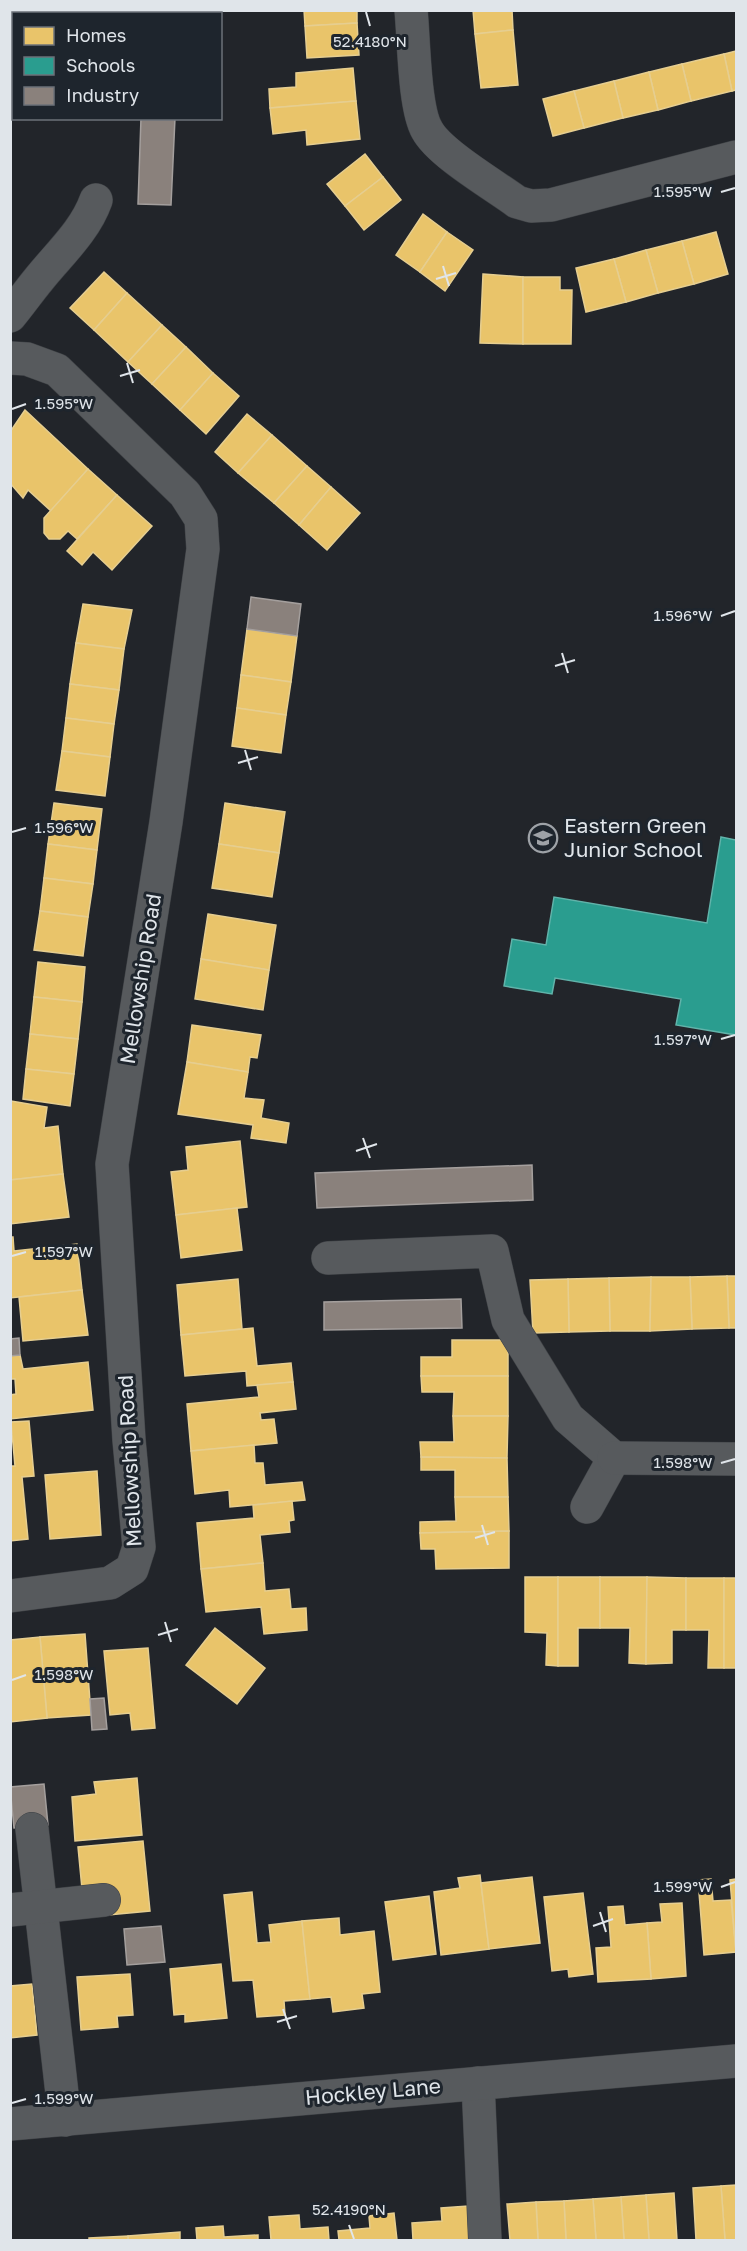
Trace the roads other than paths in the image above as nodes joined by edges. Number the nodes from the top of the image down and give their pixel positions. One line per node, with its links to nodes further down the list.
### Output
1 (411, 10): 2 (street)
2 (736, 157)
3 (96, 200): 4 (street)
4 (10, 316)
5 (10, 358): 10 (street, Mellowship Road)
6 (328, 1258): 7 (street)
7 (614, 1458): 8 (street); 9 (street)
8 (736, 1460)
9 (587, 1507)
10 (10, 1596)
11 (32, 1829): 13 (street)
12 (104, 1900): 13 (street)
13 (25, 1908): 16 (street)
14 (736, 2061): 15 (street, Hockley Lane)
15 (478, 2083): 16 (street, Hockley Lane); 18 (street)
16 (65, 2120): 17 (street, Hockley Lane)
17 (10, 2124)
18 (485, 2241)

